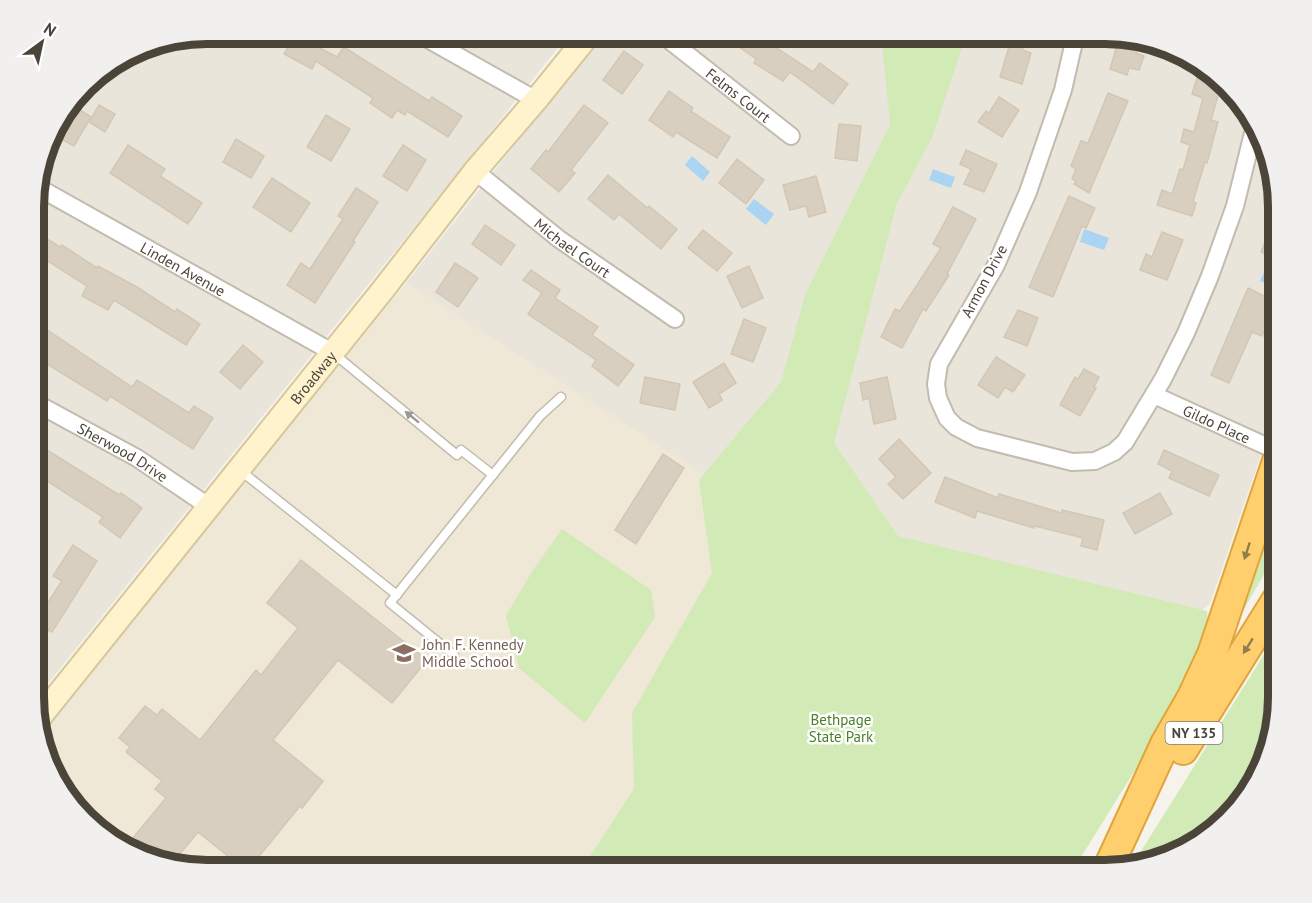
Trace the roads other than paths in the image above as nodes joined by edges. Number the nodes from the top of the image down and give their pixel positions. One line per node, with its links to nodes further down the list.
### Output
1 (437, 44): 5 (street)
2 (581, 44): 5 (main road, Broadway)
3 (674, 44): 6 (street, Felms Court)
4 (1073, 44): 12 (street, Armon Drive)
5 (536, 100): 8 (main road, Broadway)
6 (791, 136)
7 (1252, 136): 12 (street)
8 (475, 171): 10 (street, Michael Court); 11 (main road, Broadway)
9 (45, 191): 11 (street, Linden Avenue)
10 (675, 319)
11 (332, 352): 16 (main road, Broadway); 17 (lane, one-way to 11)
12 (1154, 395): 15 (street, Gildo Place)
13 (561, 398): 17 (lane)
14 (44, 407): 19 (street, Sherwood Drive)
15 (1268, 448)
16 (238, 468): 19 (main road, Broadway); 20 (lane)
17 (493, 475): 20 (lane)
18 (1268, 486): 24 (highway, one-way to 24)
19 (208, 506): 23 (main road, Broadway)
20 (397, 595): 22 (lane)
21 (1268, 614): 25 (highway, NY 135, one-way to 25)
22 (454, 655)
23 (45, 711)
24 (1112, 859)
25 (1114, 859)

